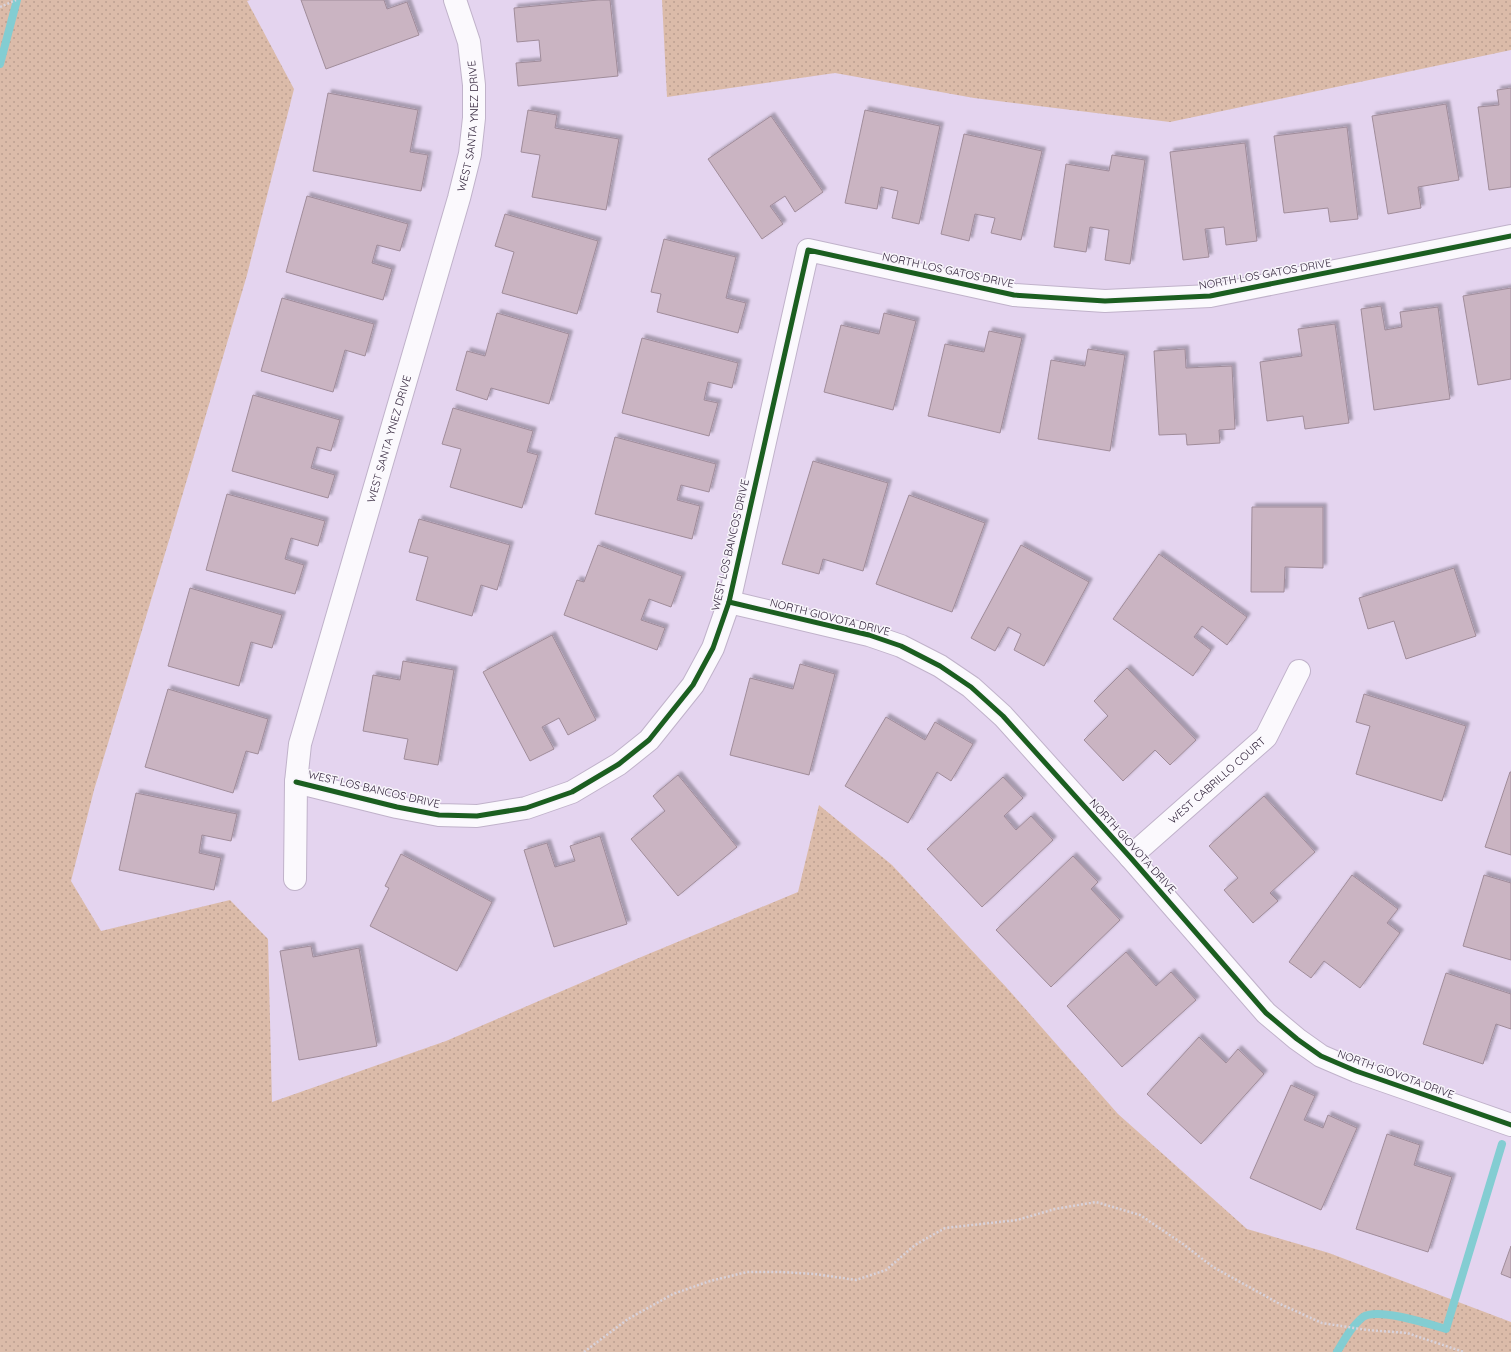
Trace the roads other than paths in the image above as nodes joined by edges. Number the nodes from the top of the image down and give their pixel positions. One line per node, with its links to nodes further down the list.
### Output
1 (455, 0): 6 (street, WEST SANTA YNEZ DRIVE)
2 (1511, 236): 3 (street, NORTH LOS GATOS DRIVE)
3 (808, 250): 4 (street, WEST LOS BANCOS DRIVE)
4 (729, 602): 6 (street, WEST LOS BANCOS DRIVE); 7 (street, NORTH GIOVOTA DRIVE)
5 (1299, 671): 7 (street, WEST CABRILLO COURT)
6 (296, 782): 8 (street, WEST SANTA YNEZ DRIVE)
7 (1130, 857): 9 (street, NORTH GIOVOTA DRIVE)
8 (295, 879)
9 (1511, 1125)

